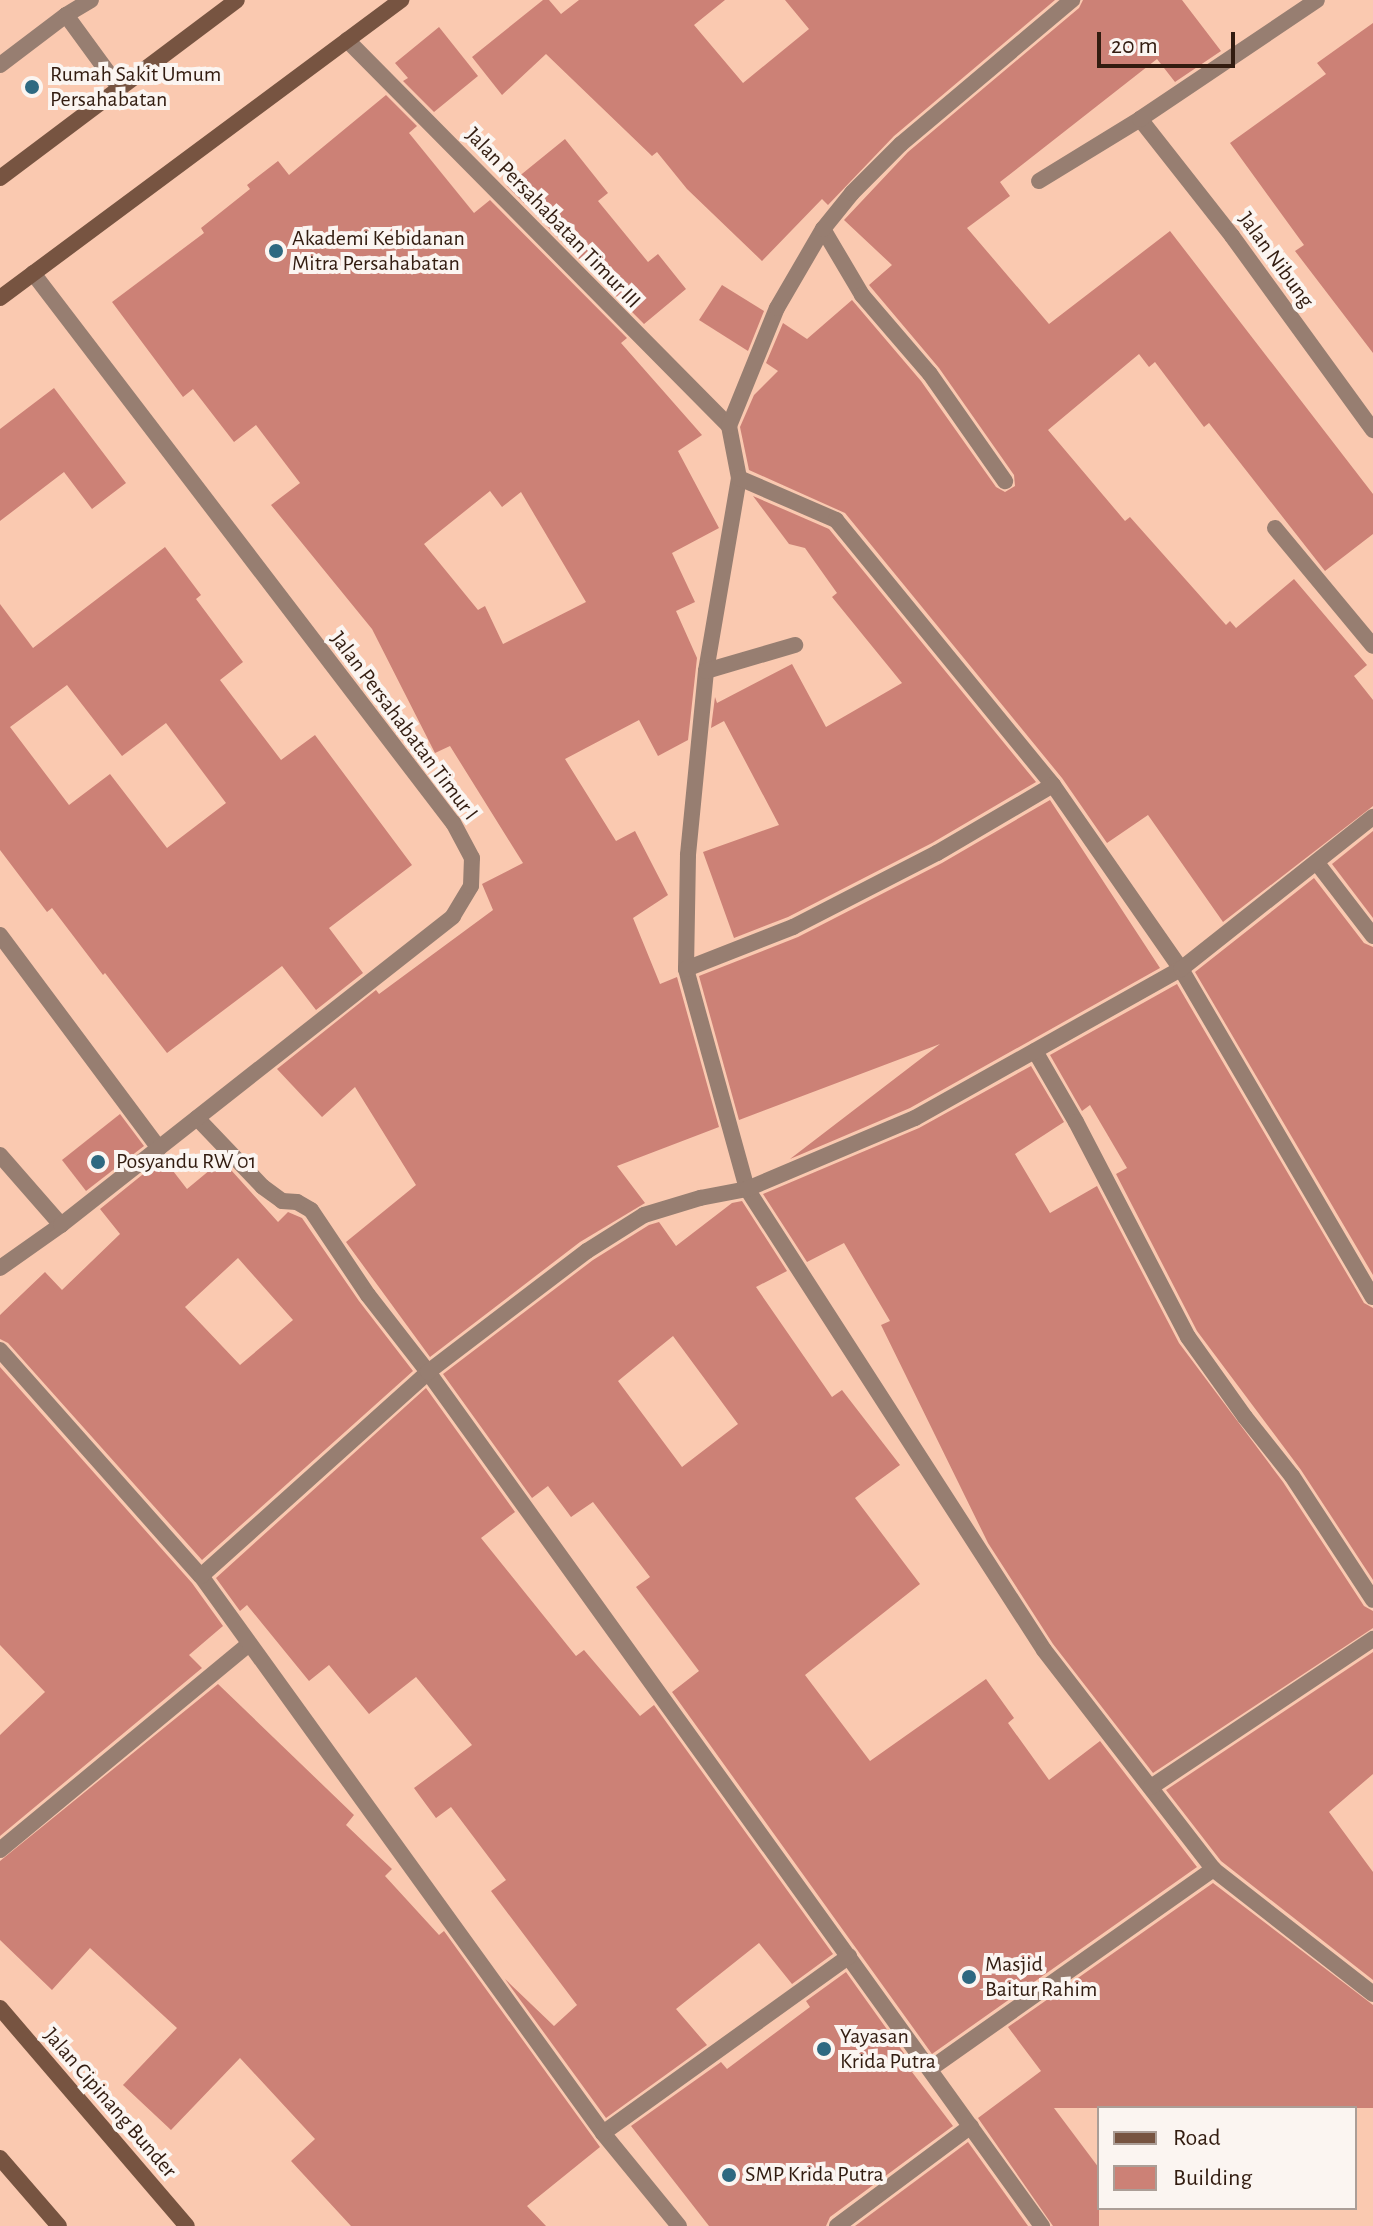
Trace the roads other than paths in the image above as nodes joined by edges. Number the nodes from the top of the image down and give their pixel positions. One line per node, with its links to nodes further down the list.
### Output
1 (91, 0): 6 (street)
2 (237, 0): 9 (street)
3 (401, 0): 7 (street)
4 (1072, 0): 13 (street)
5 (1317, 0): 10 (street)
6 (66, 15): 8 (street); 9 (street)
7 (347, 40): 14 (street); 16 (street, Jalan Persahabatan Timur III)
8 (0, 65)
9 (120, 89): 11 (street)
10 (1140, 119): 12 (street); 17 (street, Jalan Nibung)
11 (0, 178)
12 (1039, 181)
13 (823, 229): 16 (street); 19 (street)
14 (33, 273): 15 (street); 32 (street, Jalan Persahabatan Timur I)
15 (0, 298)
16 (729, 426): 18 (street)
17 (1373, 430)
18 (739, 478): 23 (street); 24 (street)
19 (1005, 481)
20 (1275, 528): 22 (street)
21 (795, 645): 23 (street)
22 (1373, 646)
23 (706, 671): 29 (street)
24 (1053, 785): 29 (street); 30 (street)
25 (1373, 817): 26 (street)
26 (1317, 863): 28 (street); 30 (street)
27 (0, 935): 33 (street)
28 (1373, 936)
29 (686, 969): 35 (street)
30 (1181, 969): 31 (street); 38 (street)
31 (1035, 1051): 35 (street); 42 (street)
32 (197, 1118): 33 (street, Jalan Persahabatan Timur I); 40 (street)
33 (159, 1148): 36 (street, Jalan Persahabatan Timur I)
34 (0, 1155): 36 (street)
35 (747, 1189): 40 (street); 45 (street)
36 (61, 1225): 37 (street, Jalan Persahabatan Timur I)
37 (0, 1268)
38 (1373, 1297)
39 (0, 1350): 41 (street)
40 (428, 1372): 41 (street); 48 (street)
41 (201, 1576): 44 (street)
42 (1373, 1600)
43 (1373, 1639): 45 (street)
44 (249, 1644): 46 (street); 53 (street)
45 (1151, 1787): 47 (street)
46 (0, 1850)
47 (1213, 1869): 49 (street); 51 (street)
48 (849, 1956): 51 (street); 53 (street)
49 (1373, 1994)
50 (0, 2008): 56 (street, Jalan Cipinang Bunder)
51 (930, 2069): 52 (street)
52 (971, 2126): 58 (street); 59 (street)
53 (603, 2133): 57 (street)
54 (0, 2158): 55 (street)
55 (59, 2226)
56 (187, 2226)
57 (679, 2226)
58 (837, 2226)
59 (1042, 2226)

